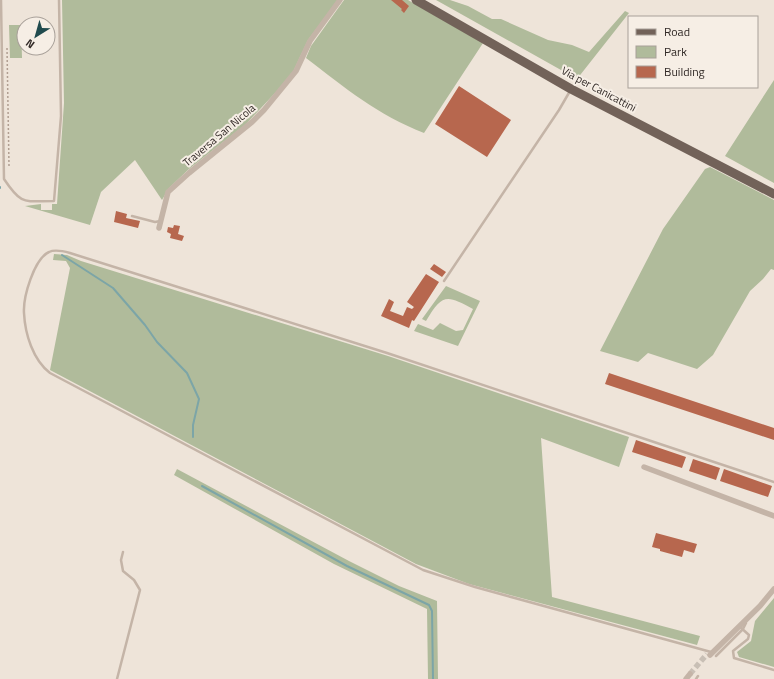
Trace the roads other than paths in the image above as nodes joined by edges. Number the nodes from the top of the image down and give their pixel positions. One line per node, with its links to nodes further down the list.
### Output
1 (1, 0): 6 (lane)
2 (59, 0): 9 (lane)
3 (340, 0): 14 (street, Traversa San Nicola)
4 (416, 0): 7 (main road, Via per Canicattini)
5 (428, 0): 11 (main road, Via per Canicattini)
6 (1, 4): 8 (lane)
7 (571, 89): 12 (main road, Via per Canicattini); 16 (lane)
8 (1, 107): 9 (lane)
9 (4, 151): 10 (lane)
10 (0, 152)
11 (774, 188)
12 (774, 194)
13 (132, 216): 14 (lane)
14 (160, 221): 15 (street, Traversa San Nicola)
15 (159, 228)
16 (444, 281)
17 (644, 467): 19 (street)
18 (774, 482): 24 (lane)
19 (774, 516)
20 (123, 552): 27 (lane)
21 (774, 589): 22 (street)
22 (751, 615): 23 (street); 24 (street)
23 (741, 628): 24 (street); 25 (lane)
24 (711, 654)
25 (774, 670)
26 (693, 677): 28 (street)
27 (117, 679)
28 (686, 679)

